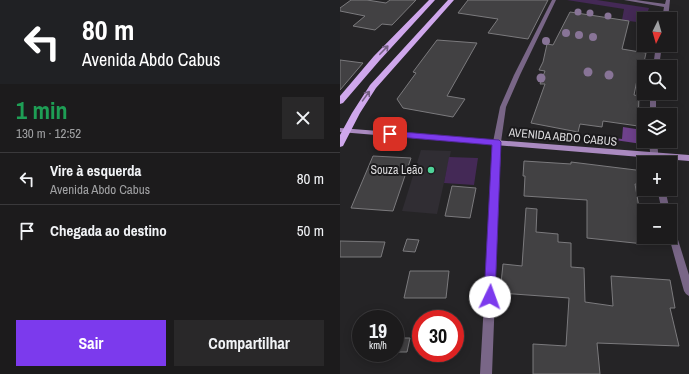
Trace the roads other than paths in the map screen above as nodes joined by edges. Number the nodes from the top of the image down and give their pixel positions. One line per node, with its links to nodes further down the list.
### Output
1 (432, 0): 6 (main road, one-way to 1)
2 (450, 0): 7 (main road, one-way to 2)
3 (554, 0): 8 (street)
4 (626, 0): 5 (street)
5 (668, 3)
6 (340, 101)
7 (344, 130): 8 (main road, AVENIDA ABDO CABUS); 9 (main road)
8 (496, 142): 11 (main road, AVENIDA ABDO CABUS); 15 (street)
9 (340, 144)
10 (653, 148): 11 (street)
11 (653, 155): 12 (main road, AVENIDA ABDO CABUS)
12 (689, 158)
13 (675, 244): 14 (street)
14 (689, 291)
15 (486, 374)

